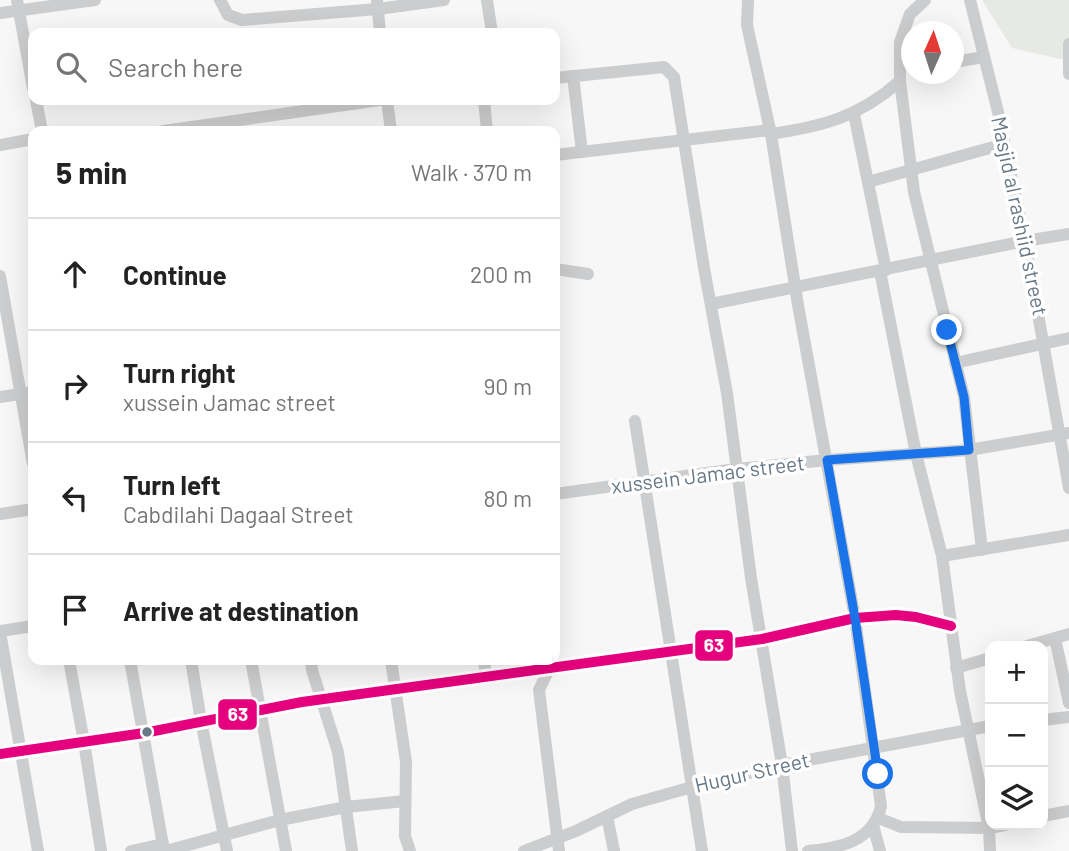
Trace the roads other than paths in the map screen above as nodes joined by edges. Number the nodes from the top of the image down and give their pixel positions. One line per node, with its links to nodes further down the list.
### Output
1 (95, 0): 9 (street)
2 (219, 0): 8 (street)
3 (444, 0): 8 (street)
4 (486, 0): 13 (street)
5 (748, 0): 32 (street)
6 (925, 0): 11 (street)
7 (970, 0): 15 (street, Masjid al rashiid street)
8 (377, 5): 12 (street)
9 (17, 6): 10 (street); 17 (street)
10 (0, 13)
11 (908, 21)
12 (379, 28)
13 (491, 28)
14 (1069, 44): 18 (street)
15 (984, 57): 16 (street); 35 (street, Masjid al rashiid street)
16 (964, 60)
17 (28, 62)
18 (1069, 74)
19 (573, 76): 20 (street); 34 (street); 37 (street)
20 (560, 77)
21 (901, 78): 27 (street)
22 (905, 84): 39 (street)
23 (37, 105): 28 (street)
24 (353, 105): 29 (street)
25 (388, 105): 30 (street)
26 (484, 105): 31 (street)
27 (854, 114): 32 (street); 40 (street)
28 (41, 126)
29 (238, 126)
30 (390, 126)
31 (487, 126)
32 (771, 132): 34 (street); 48 (street)
33 (28, 140): 36 (street)
34 (684, 141): 37 (street); 49 (street)
35 (1004, 144): 39 (street); 42 (street, Masjid al rashiid street)
36 (0, 145)
37 (582, 152): 38 (street)
38 (560, 154)
39 (912, 169): 40 (street); 43 (street)
40 (868, 182): 45 (street)
41 (1069, 234): 42 (street)
42 (1025, 241): 43 (street); 51 (street, Masjid al rashiid street)
43 (933, 261): 45 (street); 52 (street)
44 (560, 270): 46 (street)
45 (883, 270): 48 (street); 58 (street)
46 (588, 274)
47 (0, 276): 53 (street)
48 (795, 288): 49 (street); 59 (street)
49 (711, 304): 60 (street)
50 (1069, 338): 51 (street)
51 (1045, 344): 52 (street); 56 (street, Masjid al rashiid street)
52 (956, 363): 57 (street)
53 (28, 393): 54 (street)
54 (0, 397)
55 (635, 421): 61 (street)
56 (1065, 433): 57 (street, xussein Jamac street); 62 (street, Masjid al rashiid street)
57 (969, 450): 58 (street, xussein Jamac street); 67 (street)
58 (916, 454): 59 (street, xussein Jamac street); 68 (street)
59 (827, 460): 60 (street, xussein Jamac street); 69 (street)
60 (736, 469): 61 (street, xussein Jamac street); 75 (street)
61 (643, 483): 63 (street, xussein Jamac street); 77 (street)
62 (1069, 488)
63 (560, 494)
64 (28, 510): 65 (street)
65 (0, 514)
66 (1069, 535): 67 (street)
67 (982, 550): 68 (street)
68 (942, 556): 70 (street)
69 (855, 618): 70 (street); 75 (street); 102 (street)
70 (951, 626): 89 (street)
71 (28, 627): 72 (street)
72 (0, 632): 103 (street)
73 (1069, 634): 74 (street)
74 (1055, 638): 76 (street); 93 (street)
75 (762, 639): 77 (street); 105 (street)
76 (1044, 641)
77 (670, 652): 79 (street); 106 (street)
78 (985, 660): 89 (street)
79 (560, 662)
80 (70, 665): 101 (street)
81 (131, 665): 100 (street)
82 (192, 665): 97 (street)
83 (252, 665): 94 (street)
84 (312, 665): 92 (street)
85 (392, 665): 91 (street)
86 (485, 665): 90 (street)
87 (542, 665): 90 (street)
88 (551, 665): 118 (street)
89 (957, 668): 99 (street)
90 (486, 676): 91 (street)
91 (397, 690): 92 (street); 107 (street)
92 (321, 699): 94 (street); 108 (street)
93 (1069, 703)
94 (259, 710): 97 (street); 113 (street)
95 (1069, 716): 96 (street)
96 (1048, 719)
97 (201, 722): 100 (street); 117 (street)
98 (985, 727): 99 (street, Hugur Street)
99 (967, 729): 102 (street, Hugur Street); 109 (street)
100 (144, 733): 101 (street); 119 (street)
101 (85, 742): 103 (street); 121 (street)
102 (874, 747): 105 (street, Hugur Street); 114 (street)
103 (22, 752): 104 (street); 120 (street)
104 (0, 754)
105 (782, 765): 106 (street, Hugur Street); 130 (street)
106 (692, 787): 112 (street, Hugur Street); 129 (street)
107 (405, 801): 108 (street); 126 (street)
108 (346, 807): 113 (street); 125 (street)
109 (985, 810)
110 (1069, 811): 111 (street)
111 (1048, 815)
112 (607, 816): 118 (street, Hugur Street); 128 (street)
113 (280, 820): 117 (street); 124 (street)
114 (876, 821): 115 (street); 131 (street); 132 (street)
115 (985, 828)
116 (989, 830): 133 (street)
117 (223, 835): 119 (street); 123 (street)
118 (558, 845): 127 (street, Hugur Street)
119 (164, 849): 122 (street)
120 (38, 851)
121 (101, 851)
122 (131, 851)
123 (227, 851)
124 (286, 851)
125 (352, 851)
126 (410, 851)
127 (524, 851)
128 (614, 851)
129 (702, 851)
130 (792, 851)
131 (808, 851)
132 (880, 851)
133 (990, 851)

